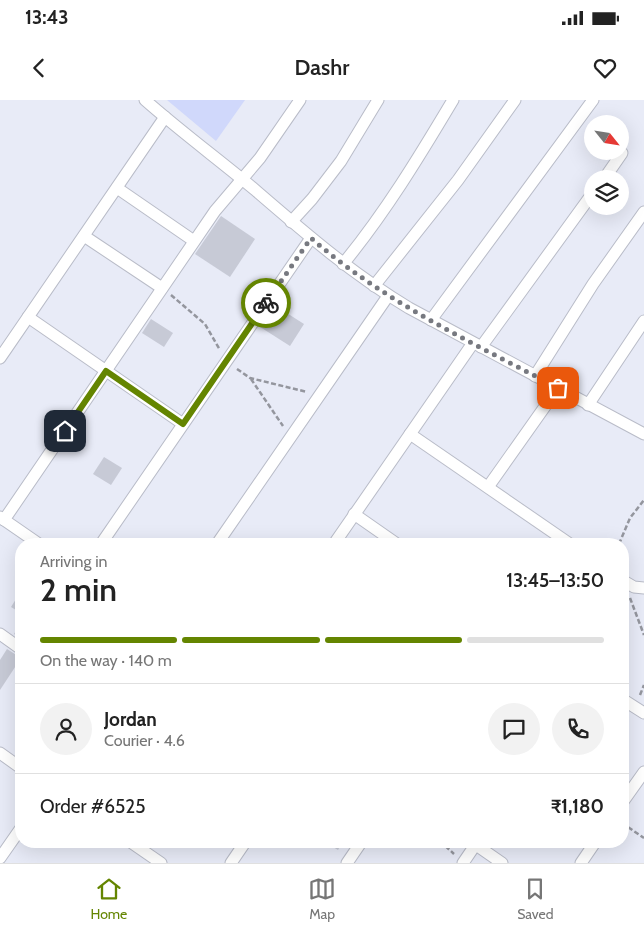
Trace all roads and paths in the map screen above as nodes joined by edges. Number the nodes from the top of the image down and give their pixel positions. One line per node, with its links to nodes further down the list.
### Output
1 (145, 100): 7 (street)
2 (300, 100): 8 (street)
3 (378, 100): 12 (street)
4 (453, 100): 16 (street)
5 (515, 100): 17 (street)
6 (593, 100): 21 (street)
7 (165, 117): 8 (street); 9 (street)
8 (241, 179): 12 (street); 15 (street)
9 (117, 188): 13 (street); 15 (street)
10 (584, 205): 23 (street)
11 (644, 212): 26 (street)
12 (291, 222): 14 (street)
13 (84, 236): 18 (street); 20 (street)
14 (311, 238): 16 (street); 30 (street)
15 (194, 241): 18 (street)
16 (343, 264): 17 (street)
17 (374, 286): 19 (street)
18 (162, 288): 25 (street)
19 (388, 296): 21 (street); 33 (street)
20 (28, 317): 24 (street); 25 (street)
21 (431, 320): 23 (street)
22 (644, 321): 29 (street)
23 (477, 345): 26 (street); 31 (street)
24 (0, 358)
25 (106, 371): 30 (street); 37 (street)
26 (535, 376): 28 (street)
27 (250, 378): 33 (path)
28 (558, 388): 29 (street); 34 (street)
29 (588, 405): 32 (street)
30 (183, 424): 39 (street)
31 (410, 434): 34 (street); 36 (street)
32 (644, 434)
33 (290, 437): 40 (street)
34 (488, 488): 43 (street)
35 (644, 500): 44 (path)
36 (354, 514): 41 (street); 42 (street)
37 (2, 519): 38 (street)
38 (30, 538)
39 (105, 538)
40 (221, 538)
41 (338, 538)
42 (388, 538)
43 (561, 538)
44 (622, 538)
45 (629, 584): 46 (street)
46 (644, 588)
47 (630, 597): 49 (path)
48 (0, 634): 50 (street)
49 (644, 635)
50 (15, 645)
51 (629, 704): 52 (street)
52 (644, 714)
53 (0, 753): 54 (street)
54 (15, 764)
55 (644, 772): 56 (street)
56 (629, 793)
57 (629, 828): 59 (path)
58 (15, 837): 67 (street)
59 (644, 838)
60 (139, 848): 69 (street)
61 (241, 848): 70 (street)
62 (357, 848): 71 (street)
63 (446, 848): 68 (path)
64 (473, 848): 68 (street)
65 (483, 848): 72 (street)
66 (591, 848): 73 (street)
67 (0, 858)
68 (464, 861)
69 (161, 863)
70 (231, 863)
71 (347, 863)
72 (502, 863)
73 (581, 863)

